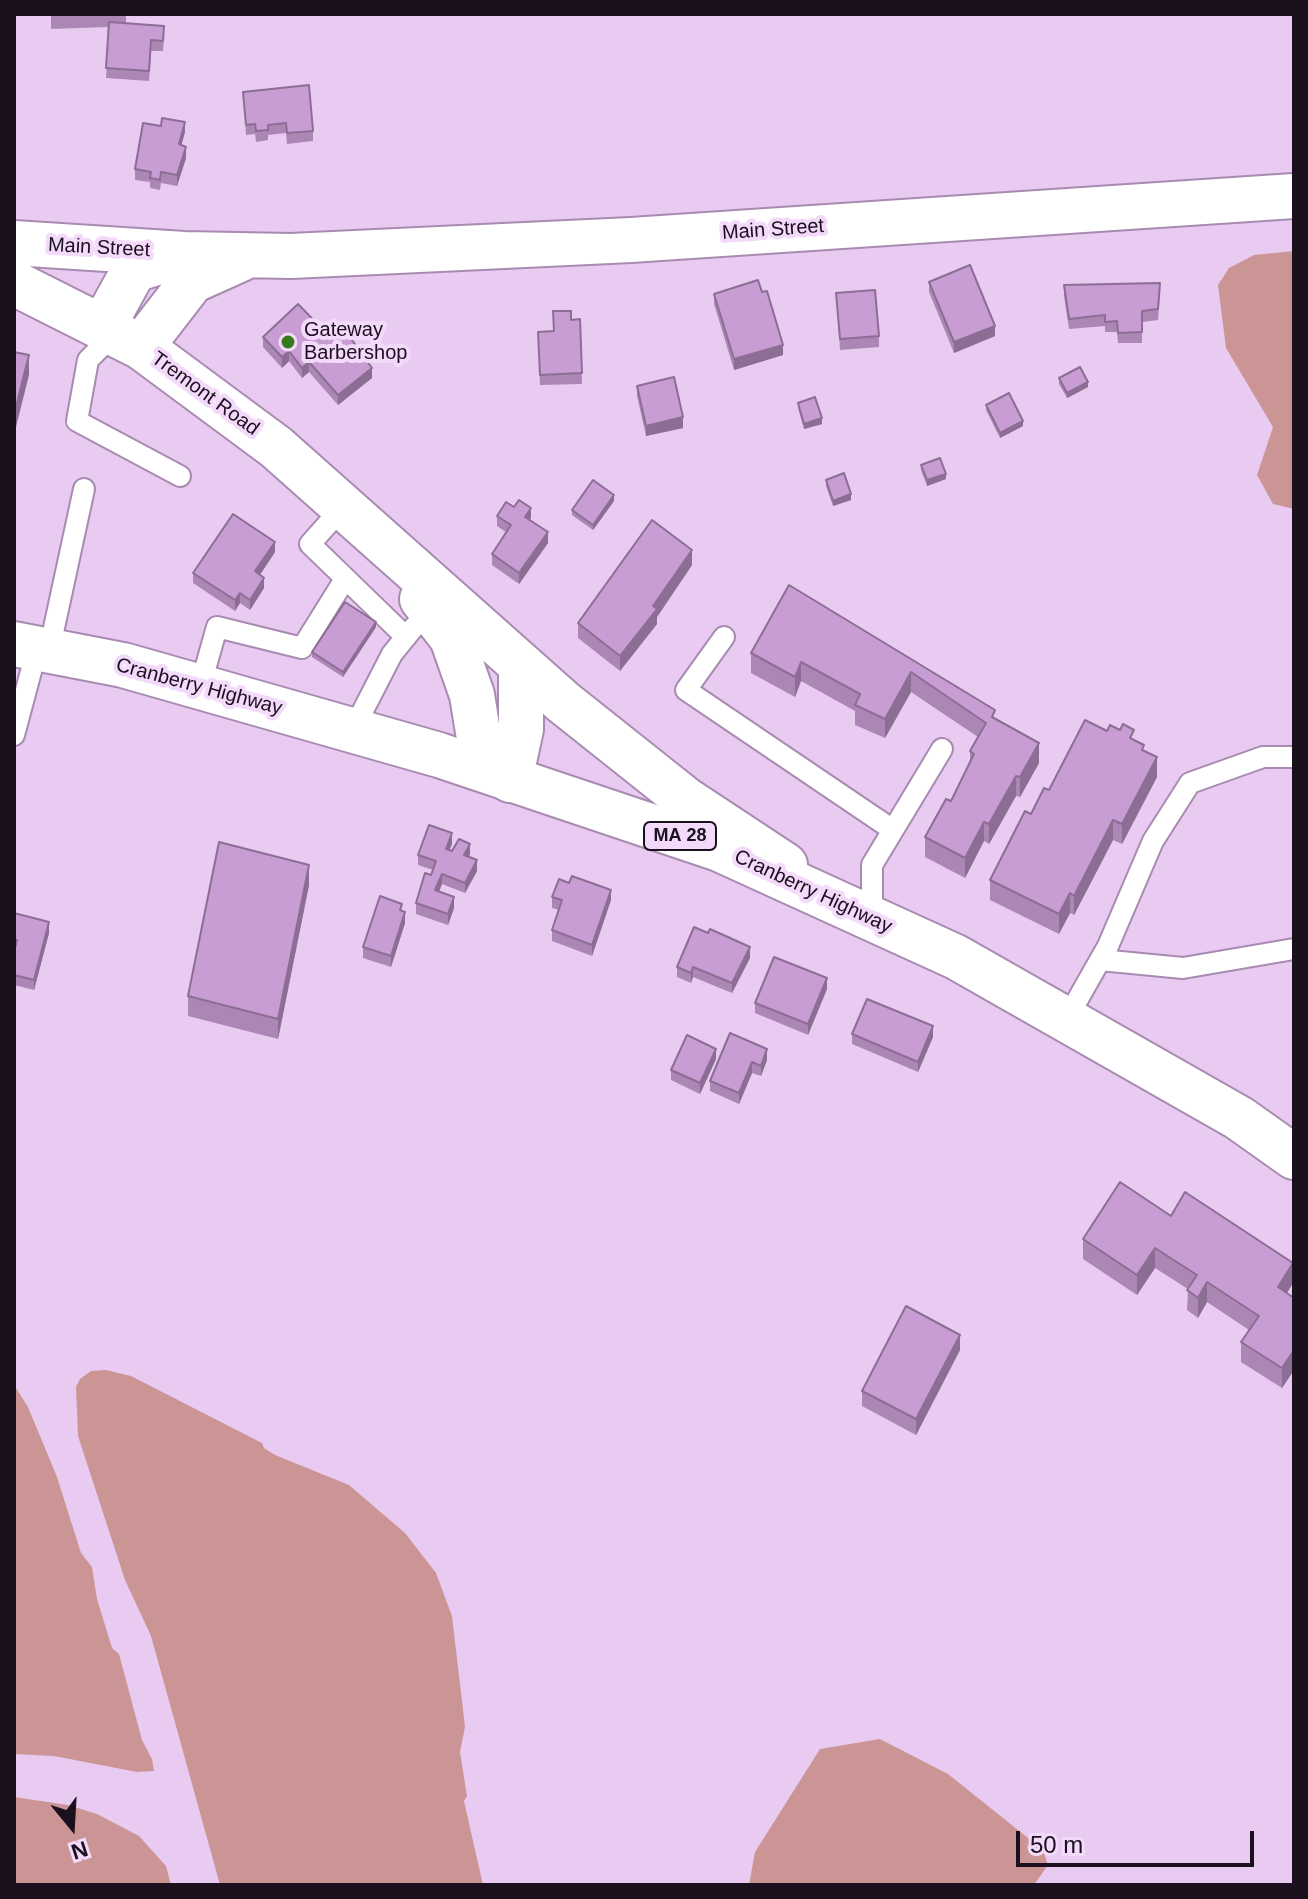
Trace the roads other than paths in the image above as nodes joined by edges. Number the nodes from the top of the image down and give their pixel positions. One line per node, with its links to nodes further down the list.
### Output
1 (1294, 196): 4 (main road, Main Street)
2 (14, 243): 3 (main road, Main Street)
3 (184, 254): 4 (main road, Main Street); 6 (main road, Main Street)
4 (251, 255): 6 (main road, Main Street)
5 (14, 283): 6 (main road, Tremont Road)
6 (119, 336): 7 (lane); 9 (main road, Tremont Road)
7 (180, 476)
8 (84, 489): 14 (lane)
9 (343, 507): 10 (main road, Tremont Road); 11 (lane)
10 (375, 536): 12 (main road, Tremont Road); 15 (main road, Tremont Road)
11 (345, 579): 12 (lane); 16 (lane)
12 (417, 623): 17 (lane); 21 (main road, Tremont Road)
13 (724, 637): 22 (lane)
14 (33, 648): 16 (main road, Cranberry Highway / MA 28); 18 (lane)
15 (521, 665): 21 (main road); 23 (main road, Tremont Road)
16 (200, 687): 17 (main road, Cranberry Highway / MA 28)
17 (353, 730): 21 (main road, Cranberry Highway / MA 28)
18 (14, 735)
19 (942, 749): 22 (lane)
20 (1294, 757): 25 (lane)
21 (497, 775): 23 (main road, Cranberry Highway / MA 28)
22 (893, 830): 23 (lane)
23 (867, 917): 26 (main road, Cranberry Highway / MA 28)
24 (1294, 949): 25 (lane)
25 (1100, 960): 26 (lane)
26 (1066, 1020): 27 (main road, Cranberry Highway / MA 28)
27 (1294, 1157)

